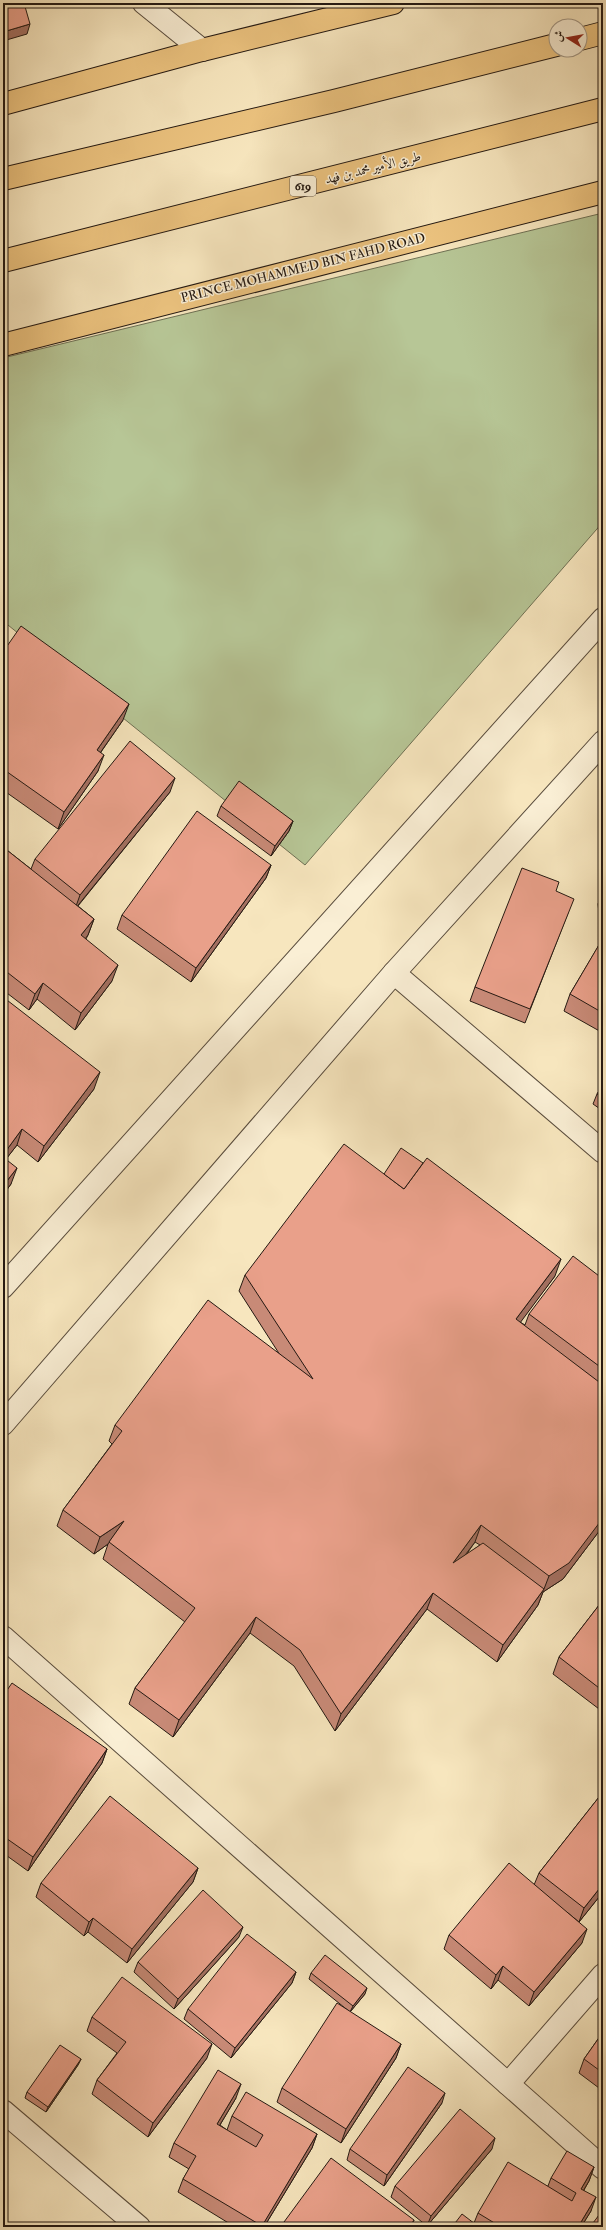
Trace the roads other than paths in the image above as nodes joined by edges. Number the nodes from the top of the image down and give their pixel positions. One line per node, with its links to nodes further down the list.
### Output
1 (144, 3): 6 (street)
2 (393, 3): 6 (main road)
3 (603, 33): 4 (main road)
4 (588, 37)
5 (548, 47): 9 (main road)
6 (202, 50): 7 (main road)
7 (3, 104)
8 (603, 109): 11 (main road, طريق الأمير محمد بن فهد / 619)
9 (3, 179)
10 (603, 192): 12 (main road, PRINCE MOHAMMED BIN FAHD ROAD)
11 (3, 261)
12 (3, 345)
13 (603, 619): 17 (street)
14 (603, 742): 15 (street)
15 (394, 973): 16 (street); 18 (street)
16 (603, 1152)
17 (3, 1287)
18 (6, 1414)
19 (3, 1637): 21 (street)
20 (603, 1975): 21 (street)
21 (508, 2084): 23 (street)
22 (3, 2111): 24 (street)
23 (603, 2168)
24 (139, 2227)

